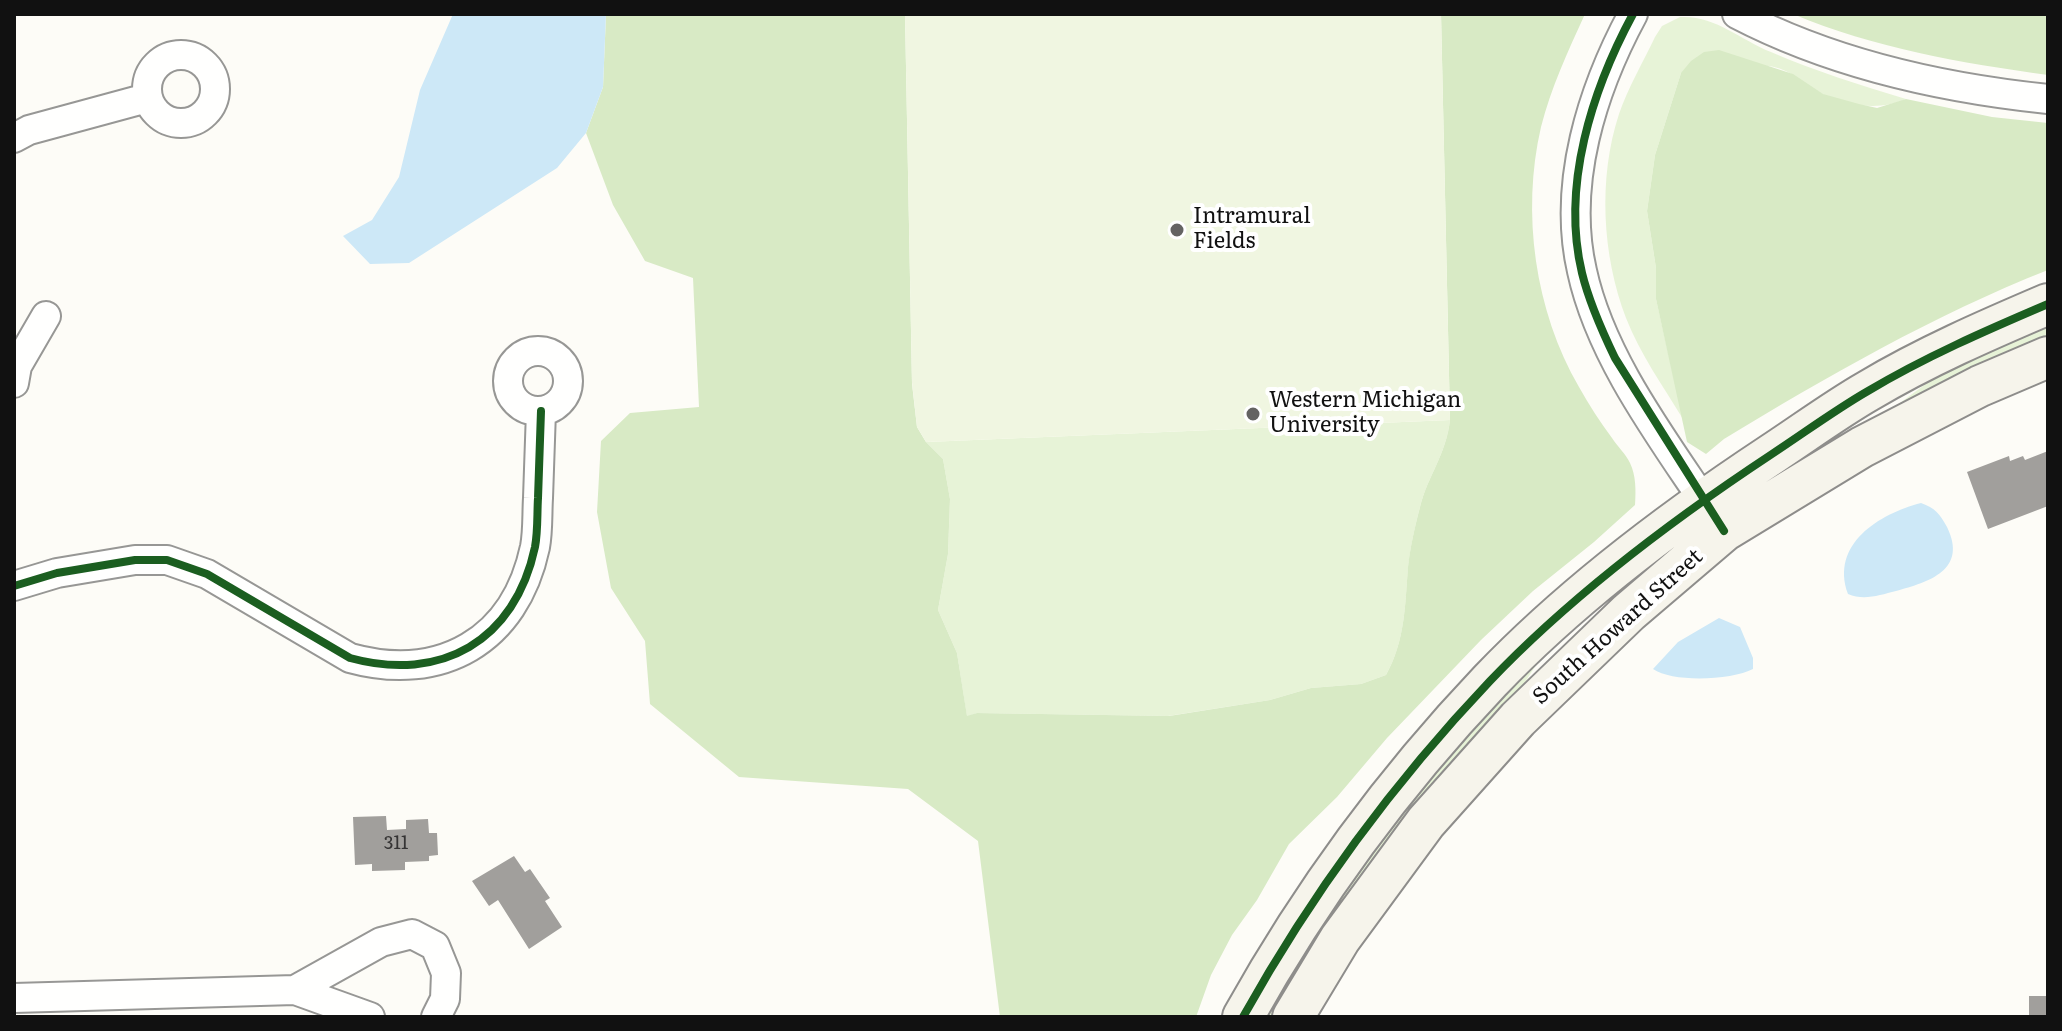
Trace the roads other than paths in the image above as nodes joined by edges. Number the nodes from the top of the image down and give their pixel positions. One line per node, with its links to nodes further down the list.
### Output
1 (1633, 14): 11 (street)
2 (1737, 14): 4 (street)
3 (147, 98): 5 (street)
4 (2048, 99)
5 (14, 138)
6 (2048, 304): 11 (street, South Howard Street)
7 (46, 316): 9 (street)
8 (2048, 357): 11 (street, South Howard Street)
9 (14, 383)
10 (541, 411): 12 (street)
11 (1714, 515): 17 (street, South Howard Street); 18 (street, South Howard Street)
12 (14, 586)
13 (295, 990): 14 (street); 15 (street); 16 (street)
14 (14, 998)
15 (370, 1017)
16 (436, 1017)
17 (1243, 1017)
18 (1293, 1017)

